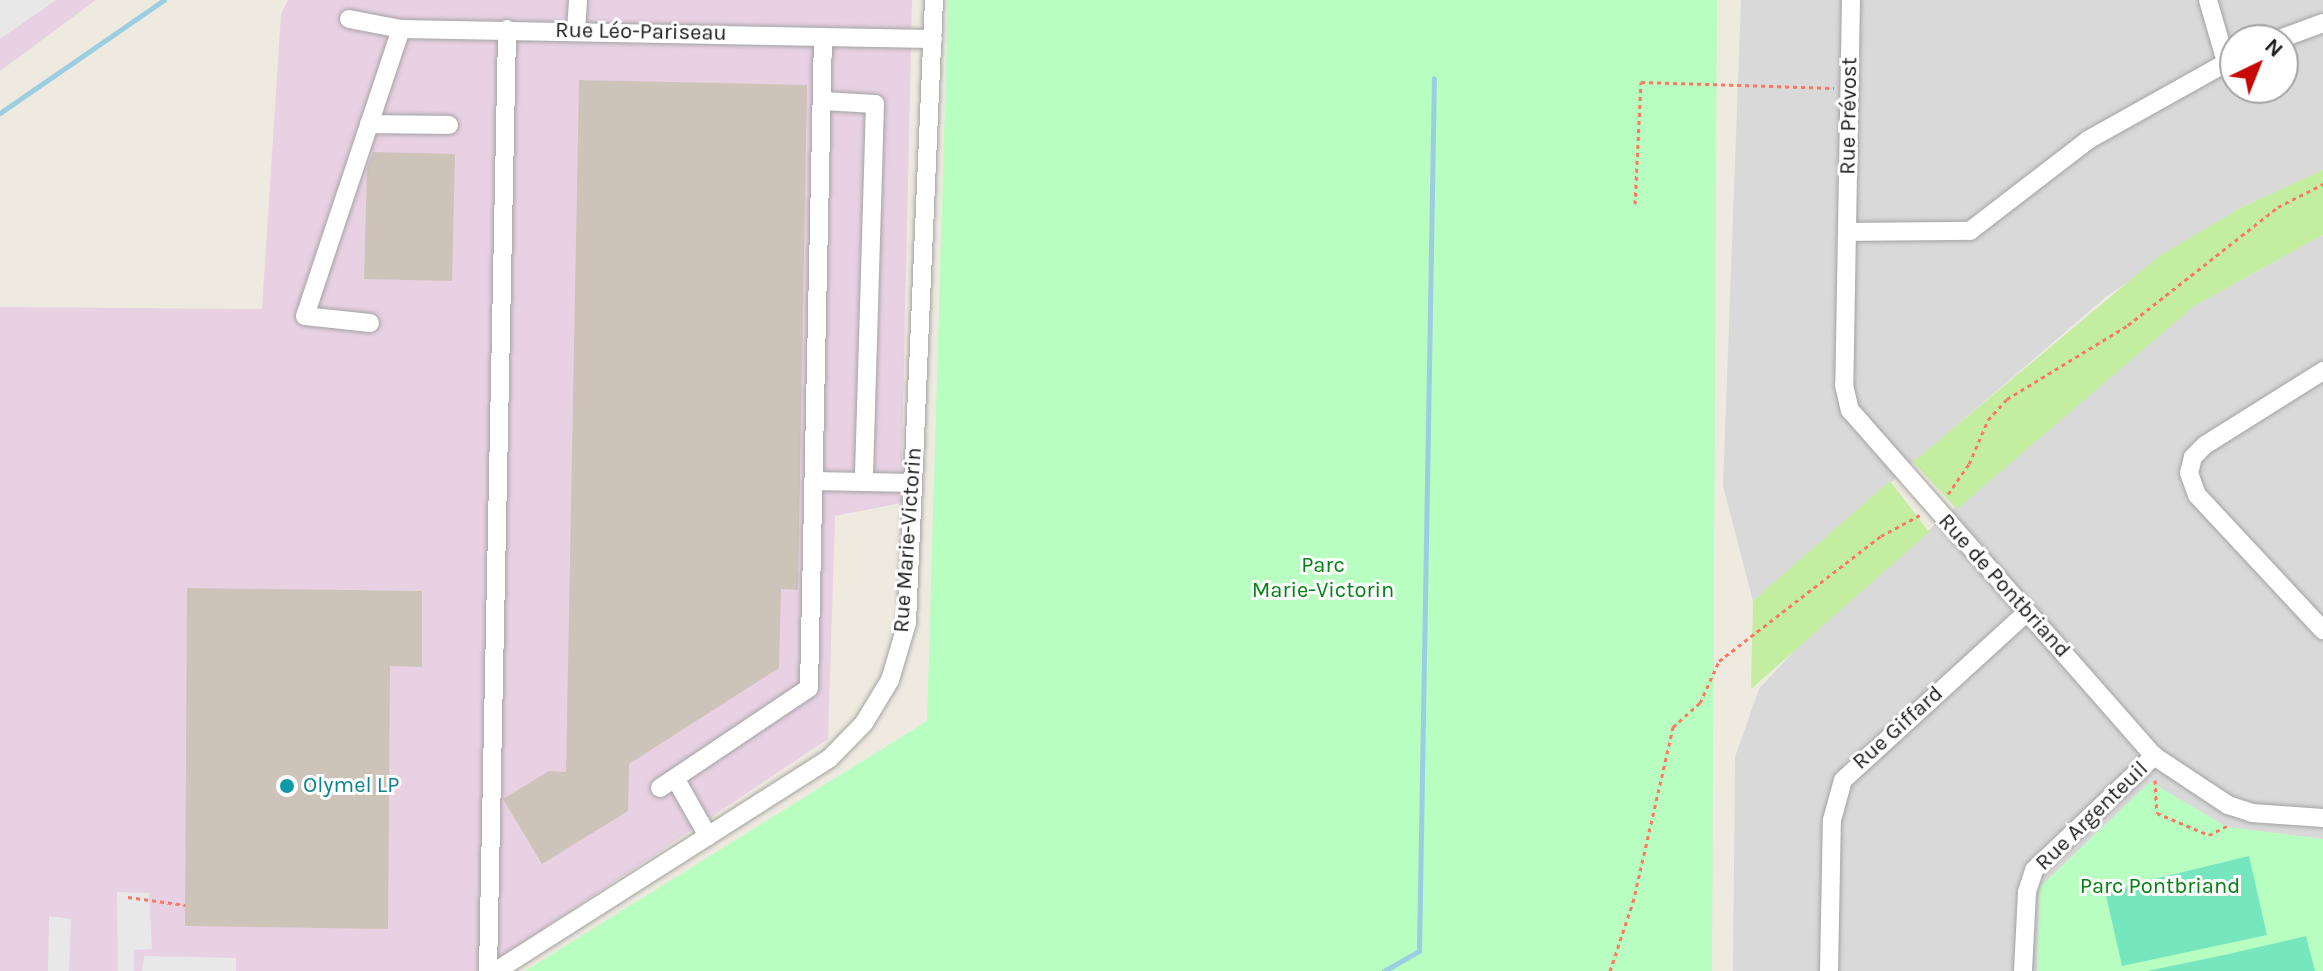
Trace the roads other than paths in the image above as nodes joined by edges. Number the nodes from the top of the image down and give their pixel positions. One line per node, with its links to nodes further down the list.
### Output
1 (578, 0): 9 (street)
2 (934, 0): 13 (street, Rue Marie-Victorin)
3 (1851, 0): 18 (street, Rue Prévost)
4 (2208, 0): 10 (street)
5 (349, 19): 7 (street, Rue Léo-Pariseau)
6 (2323, 23): 11 (street)
7 (401, 29): 8 (street, Rue Léo-Pariseau); 16 (street)
8 (507, 29): 9 (street, Rue Léo-Pariseau); 29 (street)
9 (576, 30): 12 (street, Rue Léo-Pariseau)
10 (2219, 30)
11 (2299, 32)
12 (823, 37): 13 (street, Rue Léo-Pariseau); 15 (street)
13 (933, 39): 23 (street, Rue Marie-Victorin)
14 (2219, 66): 18 (street)
15 (822, 101): 21 (street); 22 (street)
16 (369, 124): 17 (street); 19 (street)
17 (449, 125)
18 (1847, 232): 24 (street, Rue de Pontbriand)
19 (370, 323)
20 (2323, 371): 25 (street)
21 (813, 481): 22 (street); 28 (street)
22 (864, 482): 23 (street)
23 (913, 483): 28 (street, Rue Marie-Victorin)
24 (2027, 612): 26 (street, Rue de Pontbriand); 31 (street, Rue Giffard)
25 (2323, 630)
26 (2154, 756): 27 (street, Rue de Pontbriand); 32 (street, Rue Argenteuil)
27 (2323, 818)
28 (708, 836): 30 (street, Rue Marie-Victorin)
29 (488, 971)
30 (496, 971)
31 (1829, 971)
32 (2023, 971)

